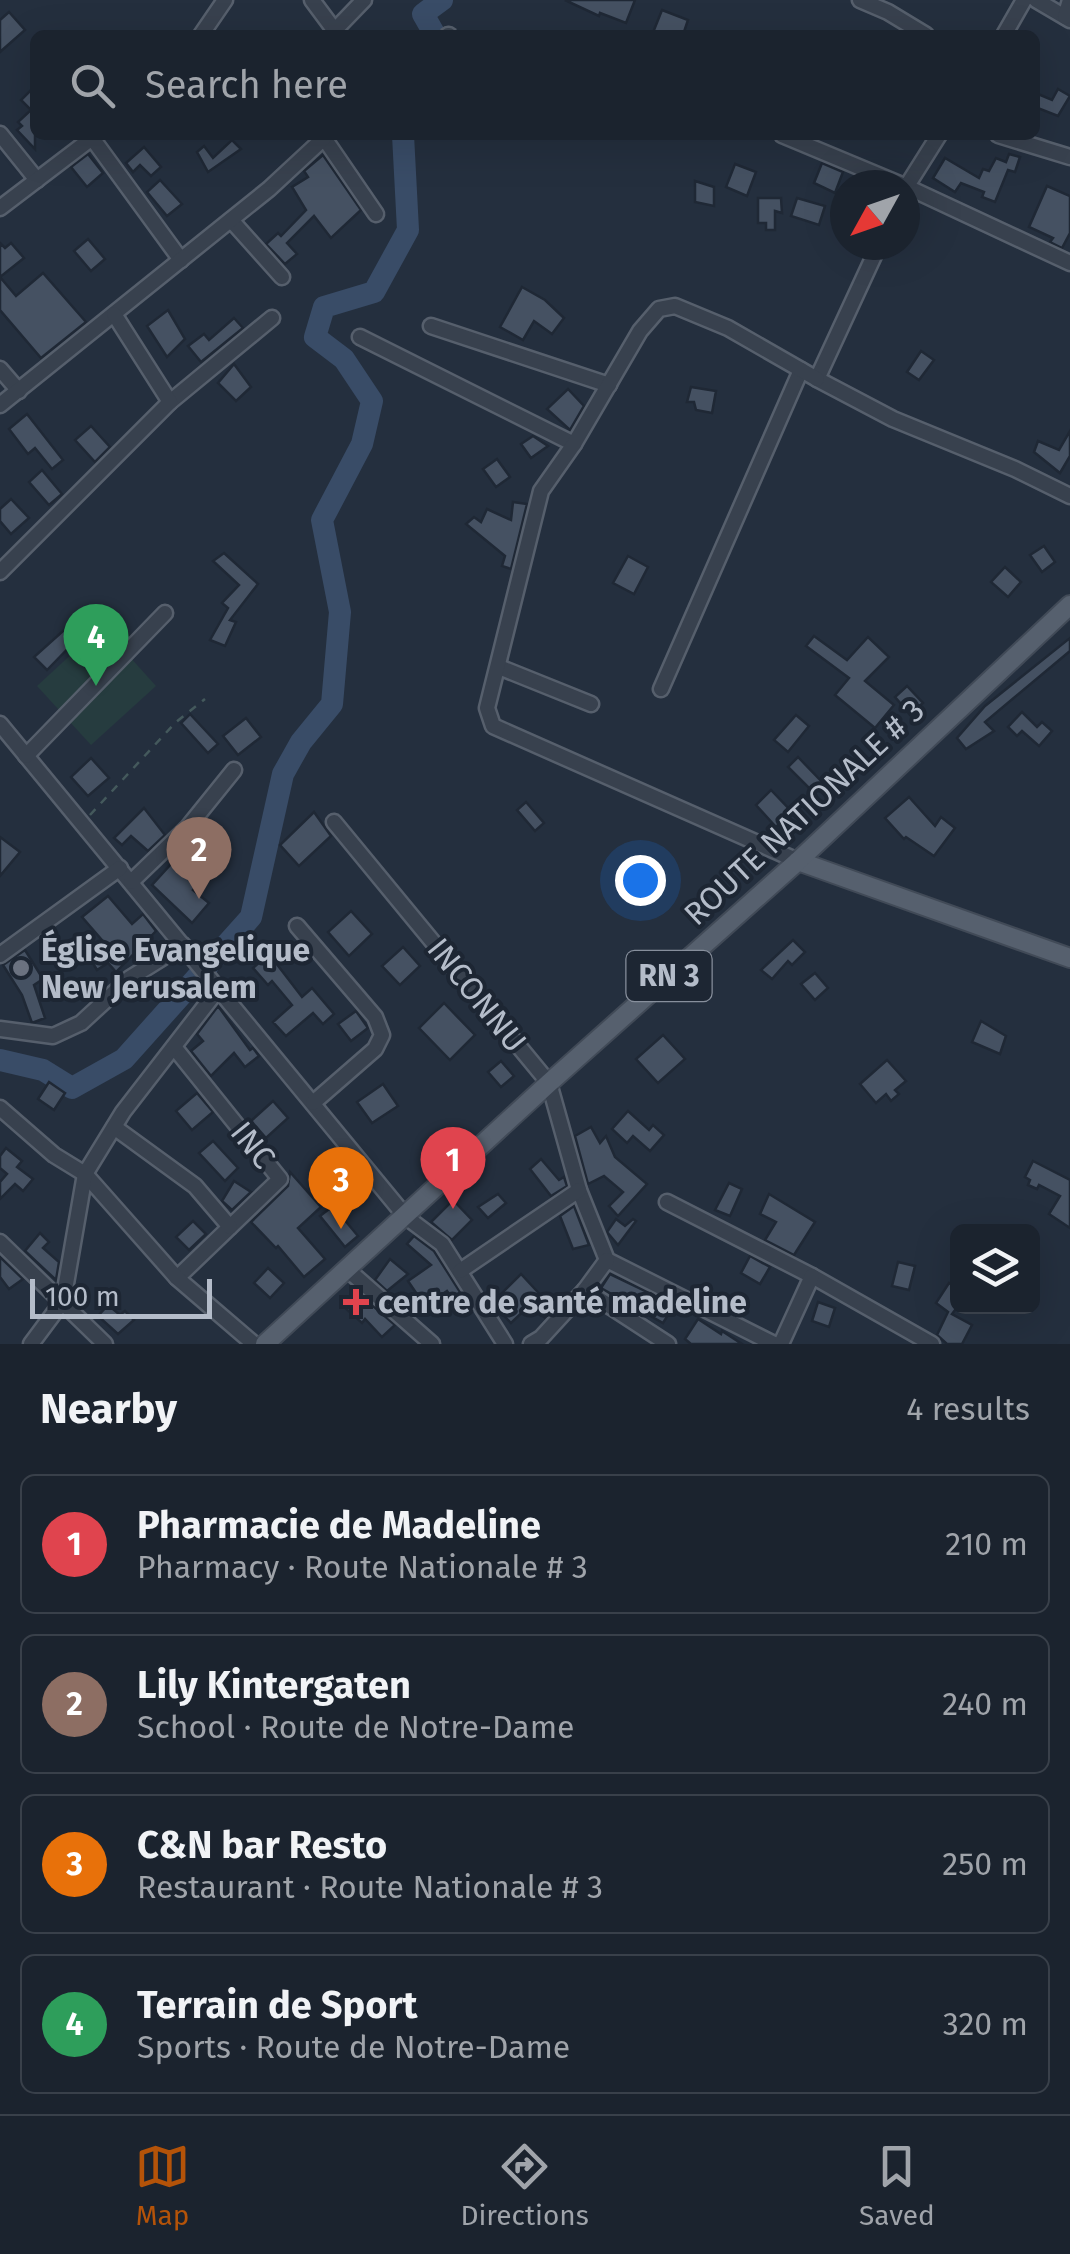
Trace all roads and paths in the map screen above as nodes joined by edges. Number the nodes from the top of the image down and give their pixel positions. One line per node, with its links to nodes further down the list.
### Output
1 (226, 0): 9 (street)
2 (312, 0): 10 (street)
3 (364, 0): 11 (street)
4 (860, 0): 12 (street)
5 (1024, 0): 13 (street)
6 (1036, 0): 8 (street)
7 (1070, 0): 8 (street)
8 (1067, 18)
9 (204, 30)
10 (335, 30)
11 (339, 30)
12 (917, 30)
13 (1007, 30)
14 (0, 134): 25 (street)
15 (89, 140): 25 (street)
16 (97, 140): 30 (street)
17 (321, 140): 29 (street)
18 (328, 140): 28 (street)
19 (794, 140): 23 (street)
20 (936, 140): 24 (street)
21 (1014, 140): 22 (street)
22 (1070, 157)
23 (864, 170)
24 (915, 170)
25 (37, 180): 27 (street)
26 (920, 194): 32 (street)
27 (0, 208)
28 (376, 214)
29 (231, 220): 30 (street); 33 (street)
30 (182, 260): 34 (street)
31 (872, 260): 40 (street)
32 (1070, 263)
33 (282, 276)
34 (114, 314): 42 (street); 43 (street)
35 (272, 318): 43 (street)
36 (431, 326): 41 (street)
37 (360, 337): 45 (street)
38 (0, 368): 42 (street)
39 (801, 370): 40 (street); 41 (street); 51 (street)
40 (817, 379): 46 (street)
41 (608, 385): 45 (street)
42 (19, 391): 44 (street)
43 (170, 402): 47 (street)
44 (0, 405)
45 (574, 444): 50 (street)
46 (1070, 496)
47 (0, 572)
48 (1070, 604): 59 (main road, ROUTE NATIONALE # 3 / RN 3)
49 (165, 613): 55 (street)
50 (499, 667): 53 (street); 59 (street)
51 (661, 689)
52 (204, 698): 58 (path)
53 (591, 704)
54 (0, 724): 55 (street)
55 (26, 756): 58 (street)
56 (234, 770): 61 (street)
57 (334, 822): 69 (street, INCONNU)
58 (82, 823): 60 (street)
59 (798, 860): 65 (main road); 69 (main road, ROUTE NATIONALE # 3 / RN 3)
60 (120, 868): 61 (street); 64 (street)
61 (131, 882): 63 (street)
62 (297, 926): 70 (street)
63 (187, 949): 66 (street); 67 (street)
64 (0, 955)
65 (1070, 958)
66 (214, 982): 68 (street); 70 (street)
67 (0, 1029)
68 (174, 1047): 72 (street); 77 (street, INC)
69 (549, 1082): 74 (street, INCONNU); 76 (main road, ROUTE NATIONALE # 3 / RN 3)
70 (313, 1103): 76 (street)
71 (0, 1108): 73 (street)
72 (114, 1127): 73 (street); 77 (street)
73 (86, 1174): 83 (street); 85 (street)
74 (580, 1190): 79 (street, INCONNU); 81 (street)
75 (667, 1202): 82 (street)
76 (406, 1217): 80 (main road, ROUTE NATIONALE # 3 / RN 3); 81 (street)
77 (230, 1227): 83 (street, INC)
78 (0, 1242): 85 (street)
79 (607, 1260): 84 (street); 94 (street)
80 (348, 1270): 90 (main road, ROUTE NATIONALE # 3 / RN 3); 91 (street)
81 (460, 1272): 92 (street)
82 (812, 1276): 94 (street); 95 (street)
83 (177, 1278): 89 (street)
84 (585, 1290): 86 (street); 93 (street)
85 (63, 1301): 87 (street); 88 (street)
86 (541, 1342)
87 (31, 1344)
88 (106, 1344)
89 (254, 1344)
90 (265, 1344)
91 (432, 1344)
92 (505, 1344)
93 (668, 1344)
94 (778, 1344)
95 (932, 1344)

